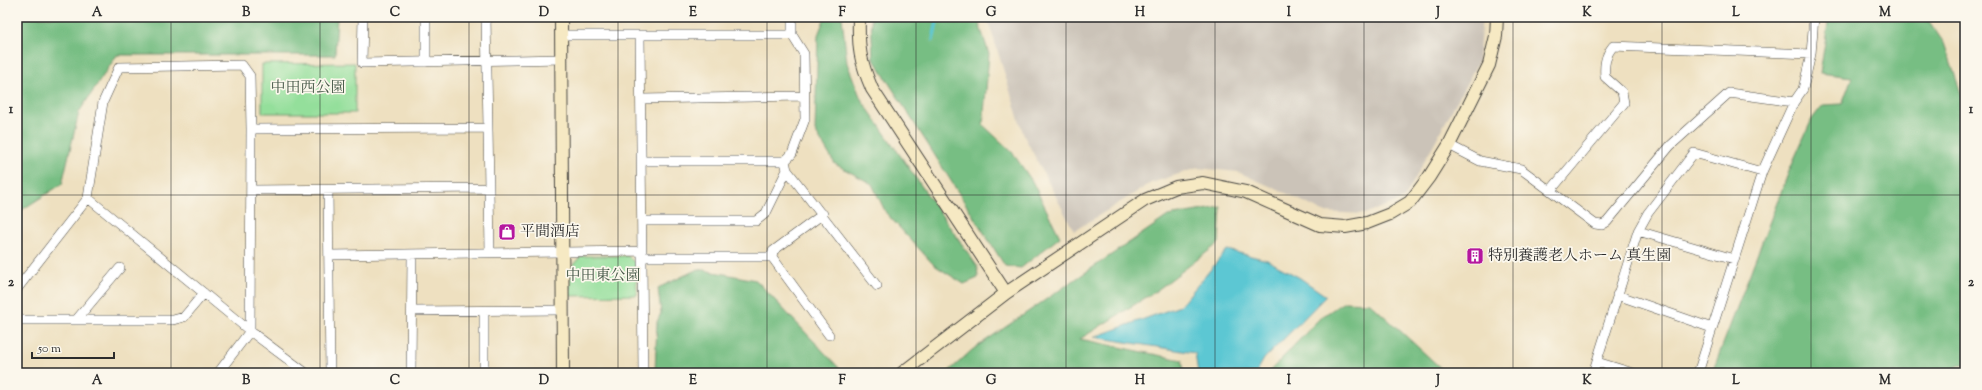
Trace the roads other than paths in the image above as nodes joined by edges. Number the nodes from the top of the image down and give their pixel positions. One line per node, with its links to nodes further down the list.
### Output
1 (363, 17): 15 (street)
2 (426, 17): 15 (street)
3 (486, 17): 14 (street)
4 (562, 17): 9 (street)
5 (792, 17): 11 (street)
6 (859, 17): 44 (street)
7 (1497, 17): 21 (street)
8 (1814, 17): 12 (street)
9 (562, 35): 10 (street); 13 (street)
10 (640, 35): 11 (street); 17 (street)
11 (792, 35): 16 (street)
12 (1811, 54): 18 (street); 28 (street)
13 (562, 60): 14 (street); 33 (street)
14 (487, 61): 15 (street); 19 (street)
15 (426, 62)
16 (804, 96): 17 (street); 23 (street)
17 (642, 99): 22 (street)
18 (1794, 102): 24 (street); 28 (street)
19 (488, 128): 20 (street); 25 (street)
20 (251, 129): 26 (street); 29 (street)
21 (1449, 145): 28 (street); 44 (street)
22 (642, 161): 23 (street); 31 (street)
23 (786, 165): 30 (street); 31 (street)
24 (1762, 172): 32 (street); 39 (street)
25 (489, 188): 27 (street); 34 (street)
26 (251, 190): 27 (street); 52 (street)
27 (328, 190): 37 (street)
28 (1551, 190)
29 (88, 198): 42 (street); 43 (street)
30 (823, 214): 38 (street); 41 (street)
31 (642, 221): 36 (street)
32 (1638, 231): 39 (street); 45 (street)
33 (562, 251): 34 (street); 36 (street); 46 (street)
34 (490, 252): 35 (street)
35 (412, 254): 37 (street); 47 (street)
36 (642, 254): 38 (street); 61 (street)
37 (329, 255): 57 (street)
38 (772, 257): 53 (street)
39 (1734, 259): 51 (street)
40 (120, 268): 49 (street)
41 (877, 286)
42 (17, 289)
43 (204, 293): 49 (street); 52 (street)
44 (1006, 293): 62 (street)
45 (1617, 295): 51 (street); 54 (street)
46 (562, 310): 48 (street); 60 (street)
47 (412, 311): 48 (street); 58 (street)
48 (484, 312): 59 (street)
49 (77, 319): 50 (street)
50 (17, 320)
51 (1712, 328): 65 (street)
52 (250, 331): 55 (street); 56 (street)
53 (829, 336)
54 (1597, 362): 63 (street); 64 (street)
55 (218, 373)
56 (306, 373)
57 (330, 373)
58 (411, 373)
59 (484, 373)
60 (563, 373)
61 (643, 373)
62 (902, 373)
63 (1593, 373)
64 (1633, 373)
65 (1698, 373)

